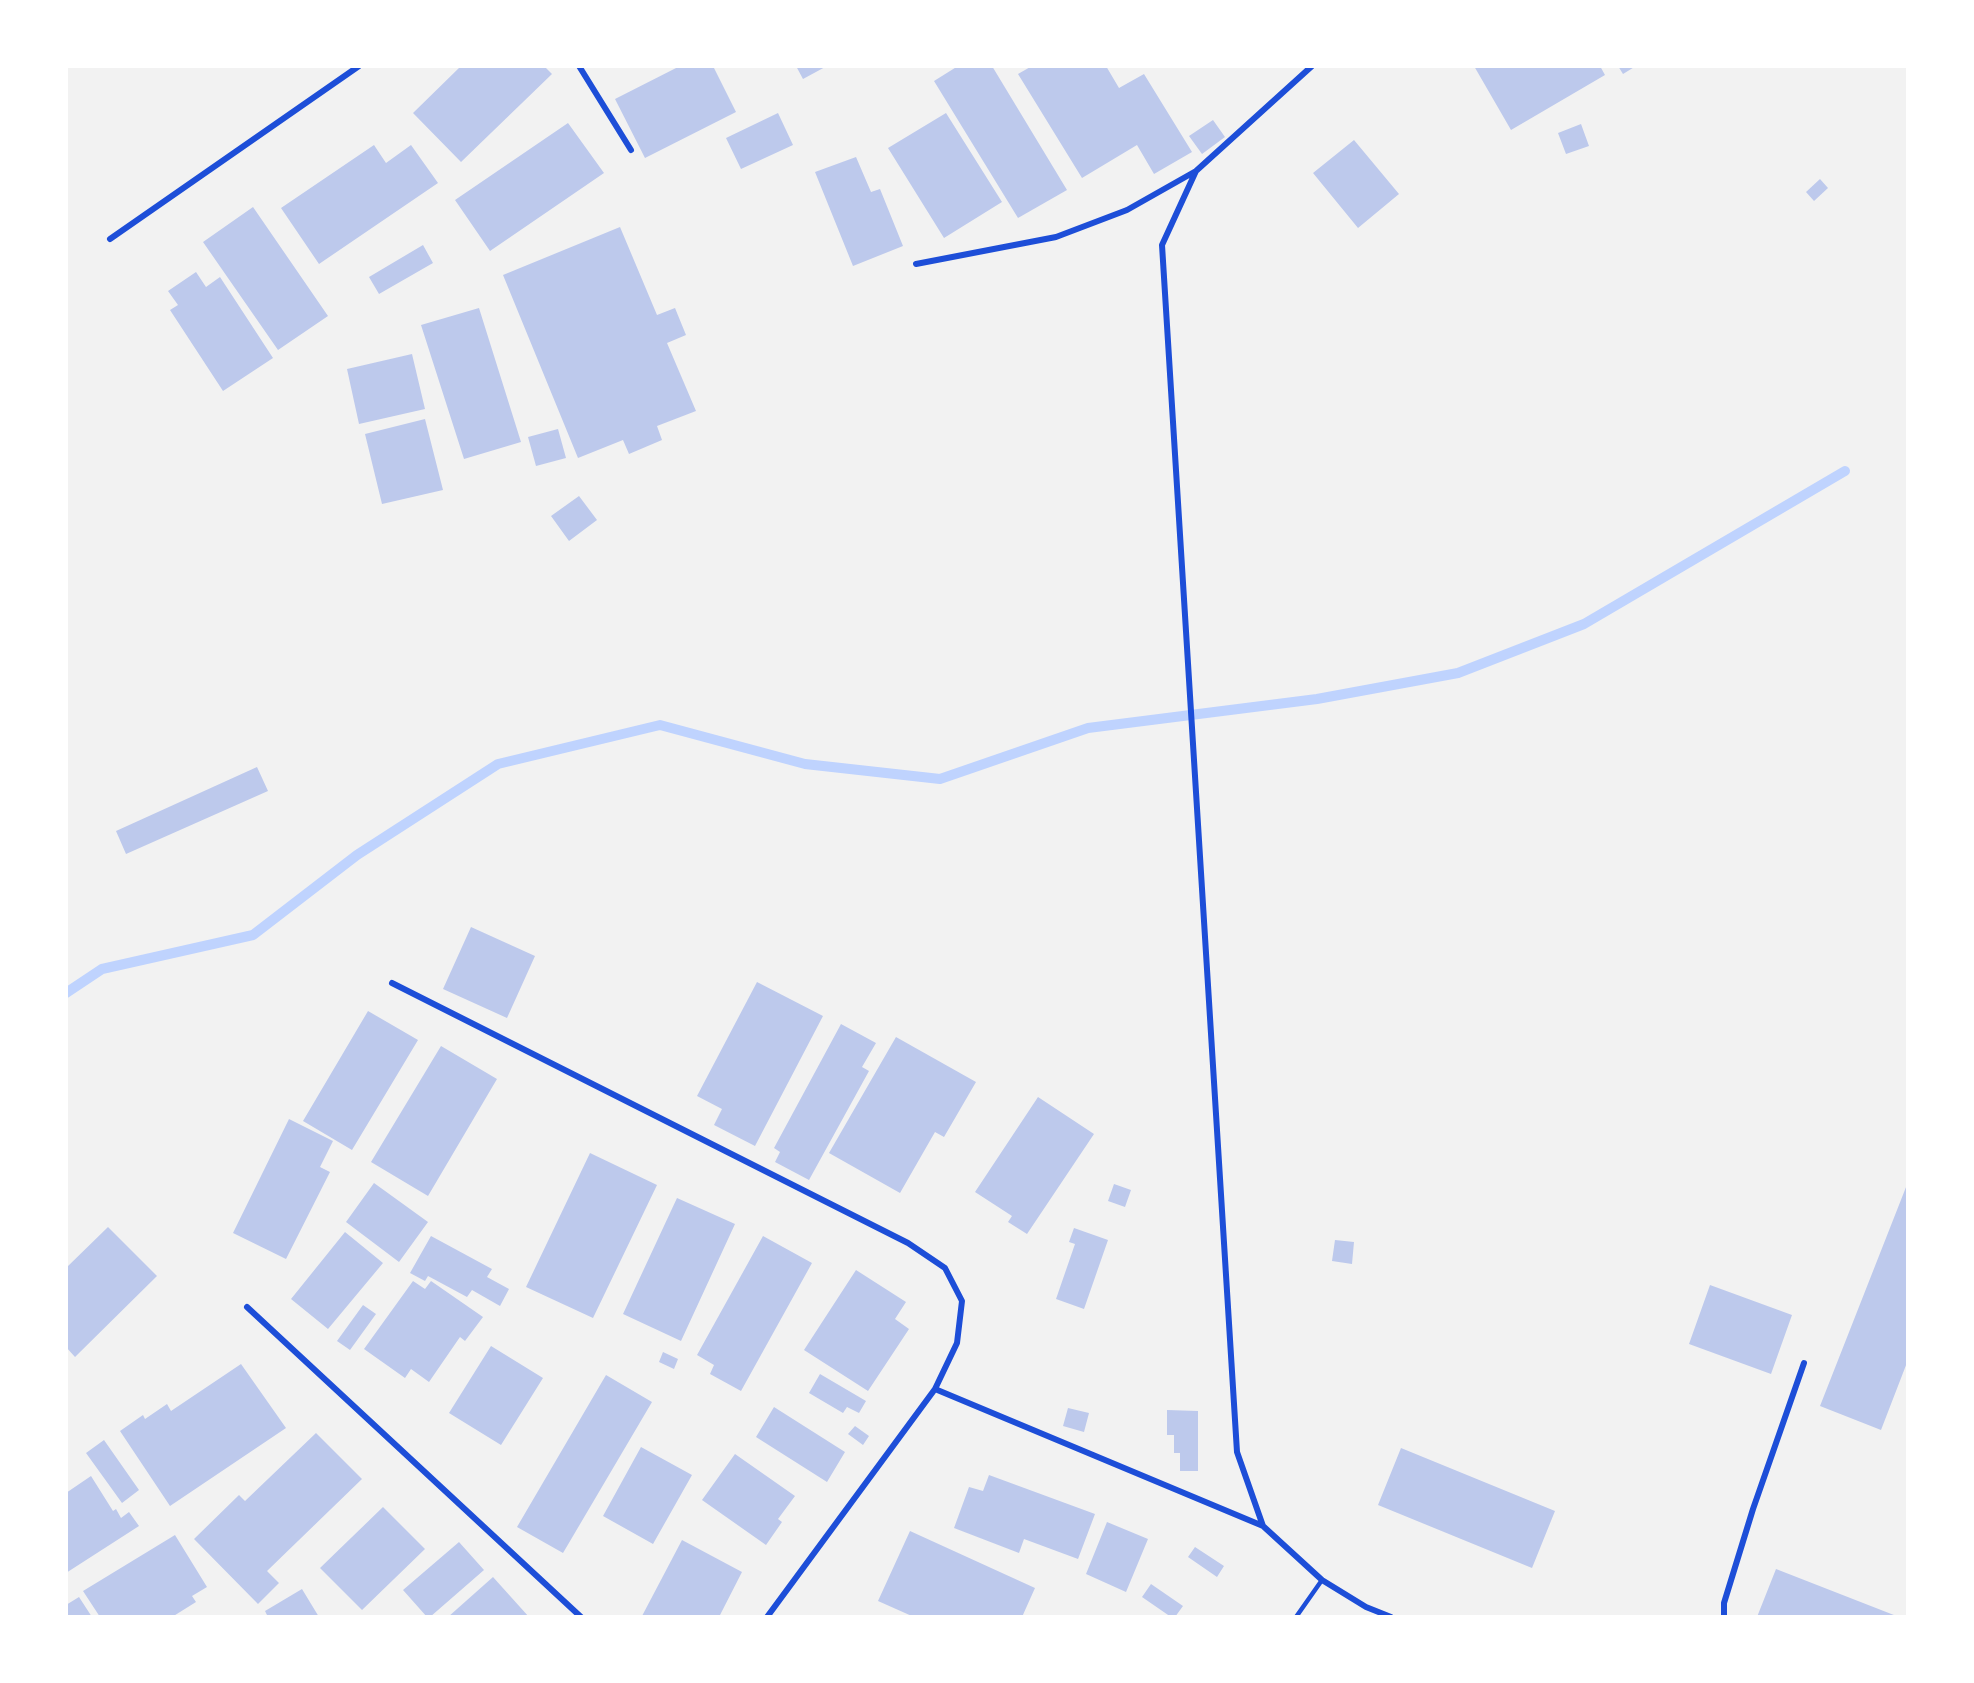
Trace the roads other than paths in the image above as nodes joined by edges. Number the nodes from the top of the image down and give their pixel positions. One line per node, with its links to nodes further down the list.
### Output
1 (359, 66): 6 (street)
2 (579, 66): 4 (street)
3 (1312, 66): 5 (street)
4 (631, 150)
5 (1196, 171): 7 (street); 12 (street)
6 (110, 239)
7 (916, 264)
8 (392, 983): 11 (street)
9 (247, 1307): 14 (street)
10 (1804, 1363): 18 (street)
11 (935, 1389): 12 (street); 15 (street)
12 (1263, 1526): 13 (street)
13 (1322, 1580): 16 (lane); 17 (street)
14 (581, 1617)
15 (767, 1617)
16 (1296, 1617)
17 (1391, 1617)
18 (1724, 1617)

